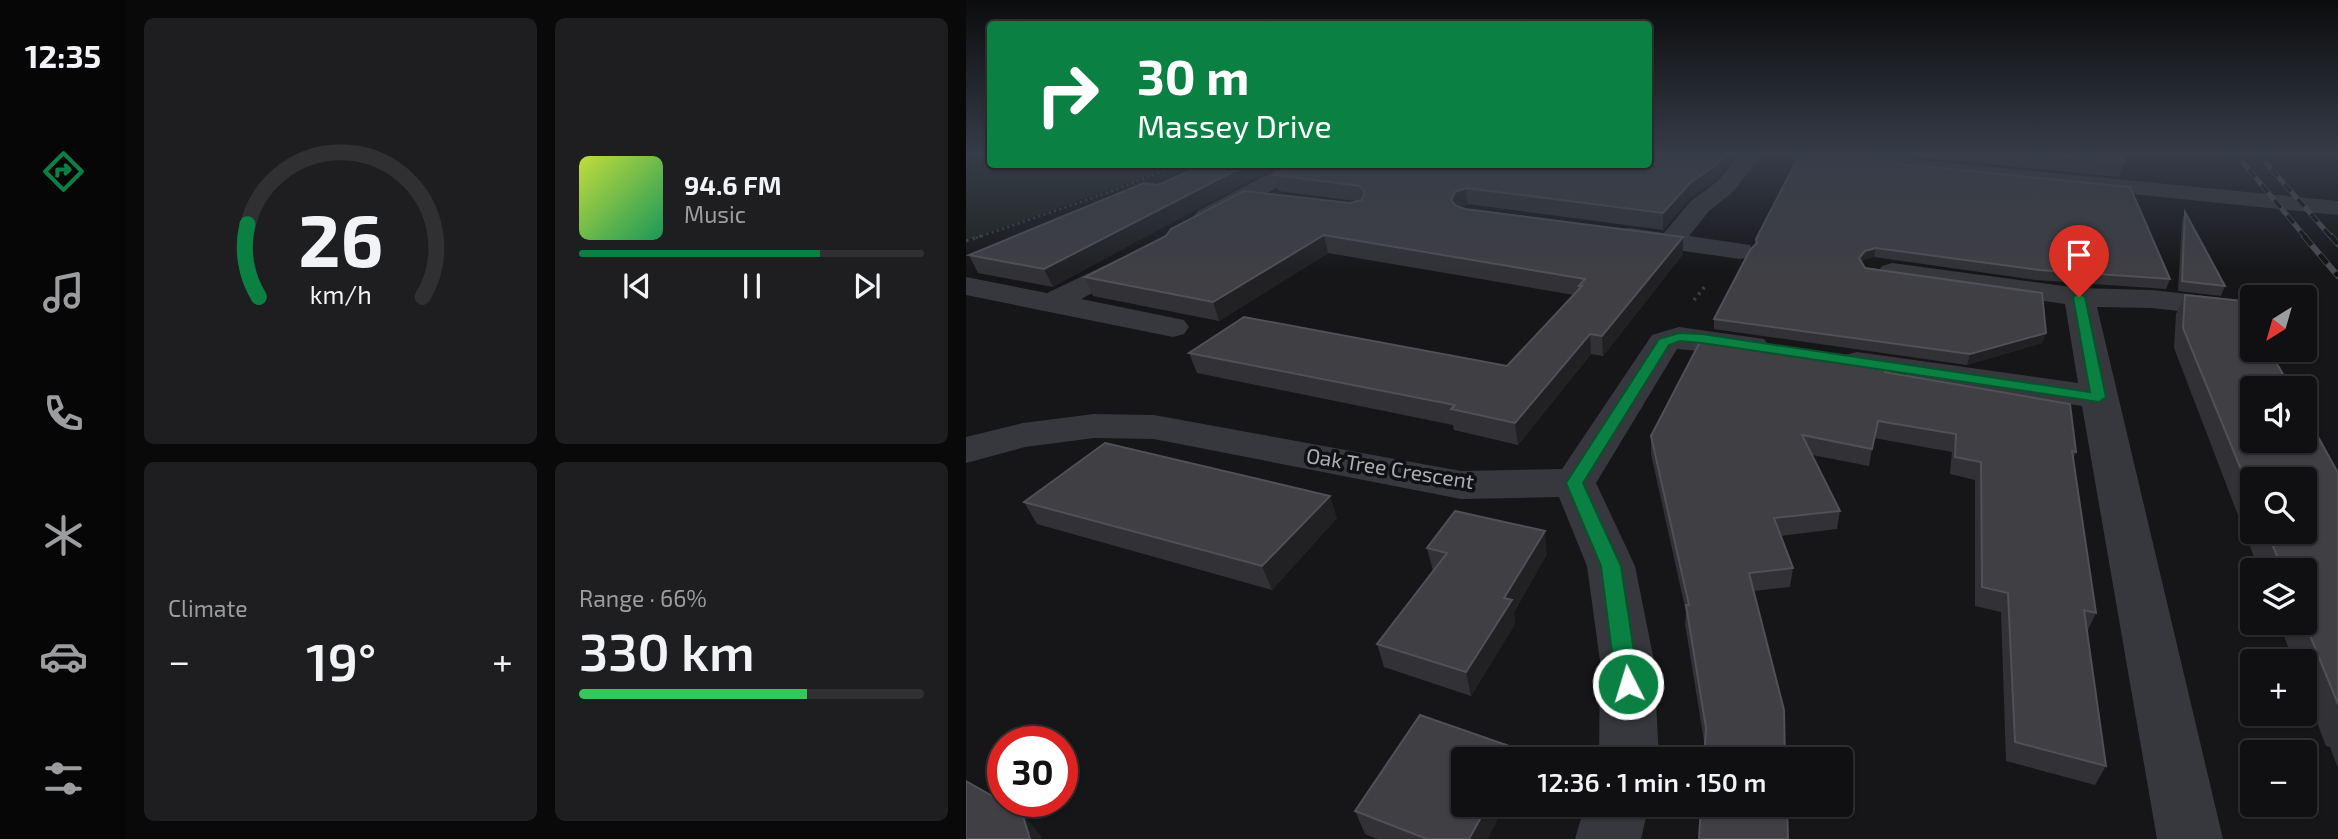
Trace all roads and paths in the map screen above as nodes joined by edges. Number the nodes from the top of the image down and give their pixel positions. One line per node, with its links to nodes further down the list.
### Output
1 (1106, 193): 10 (path)
2 (1251, 193): 5 (street)
3 (1717, 193): 11 (street)
4 (2191, 193): 7 (street)
5 (1245, 196): 6 (street); 8 (street)
6 (1286, 201)
7 (2338, 208)
8 (1187, 226)
9 (1603, 233): 11 (street)
10 (966, 241)
11 (1671, 242): 13 (street)
12 (1161, 245): 17 (street)
13 (1740, 251)
14 (1874, 270): 16 (street)
15 (966, 286): 17 (street)
16 (2079, 297): 18 (street); 22 (street)
17 (1051, 303): 19 (street)
18 (2240, 310)
19 (1173, 327)
20 (1784, 351): 24 (street)
21 (1825, 357): 22 (street)
22 (2099, 397): 28 (street)
23 (966, 450): 24 (street, Oak Tree Crescent)
24 (1575, 483): 25 (street)
25 (1629, 747)
26 (1614, 817): 27 (street)
27 (1608, 839)
28 (2190, 839)

